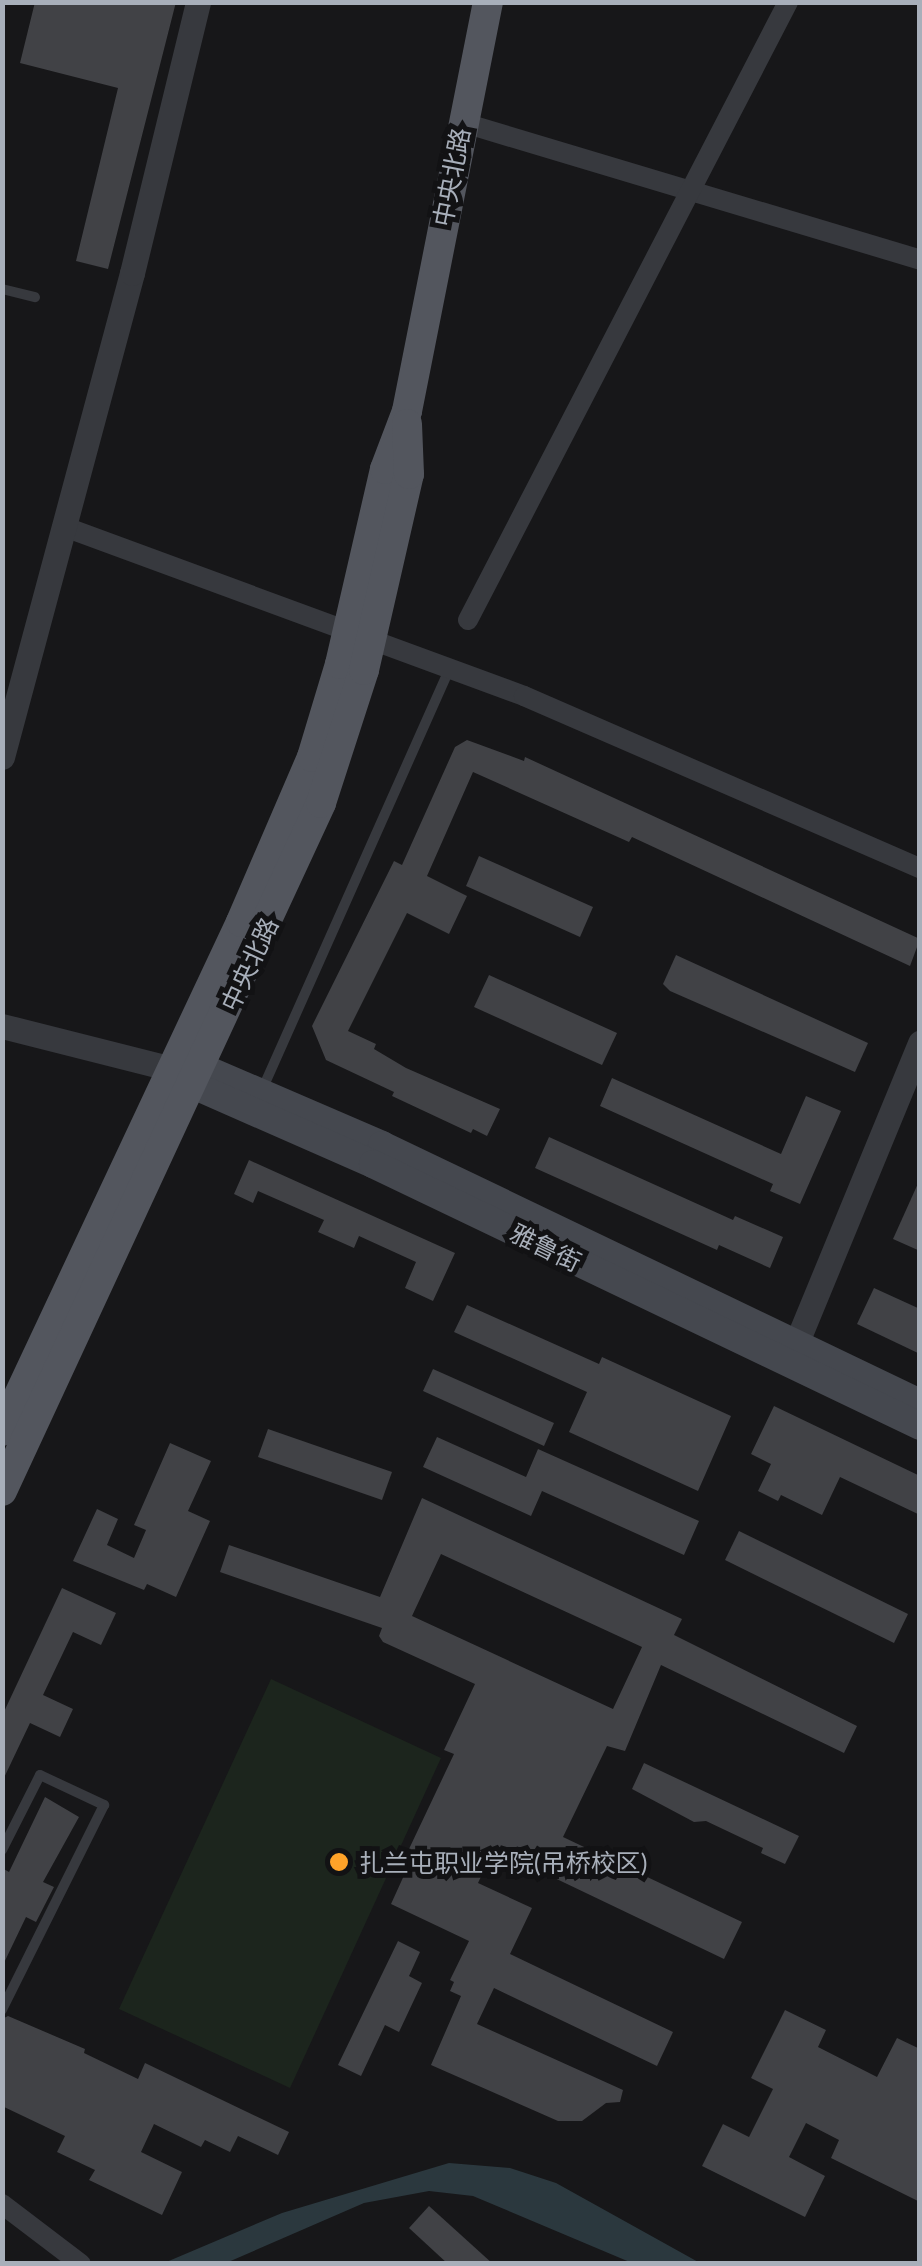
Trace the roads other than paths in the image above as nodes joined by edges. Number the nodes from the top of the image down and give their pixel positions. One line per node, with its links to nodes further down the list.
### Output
1 (198, 2): 9 (street)
2 (488, 2): 4 (main road, 中央北路)
3 (788, 2): 5 (street)
4 (461, 122): 5 (street); 11 (main road, 中央北路)
5 (690, 194): 6 (street); 10 (street)
6 (920, 260)
7 (2, 288): 8 (lane)
8 (35, 297)
9 (65, 527): 11 (street); 13 (street)
10 (468, 620)
11 (360, 632): 12 (street); 17 (main road, 中央北路)
12 (450, 667): 14 (street); 18 (lane)
13 (2, 757)
14 (920, 868)
15 (2, 1026): 17 (street, 雅鲁街)
16 (920, 1043): 19 (street)
17 (189, 1074): 18 (main road, 雅鲁街); 21 (main road, 雅鲁街); 22 (main road, 中央北路); 23 (main road, 中央北路)
18 (262, 1091): 19 (main road, 雅鲁街)
19 (796, 1344): 20 (main road, 雅鲁街)
20 (920, 1403)
21 (920, 1426)
22 (2, 1431)
23 (2, 1491)
24 (2, 1850): 25 (lane)
25 (2, 2010)
26 (2, 2204): 27 (street)
27 (81, 2264)

